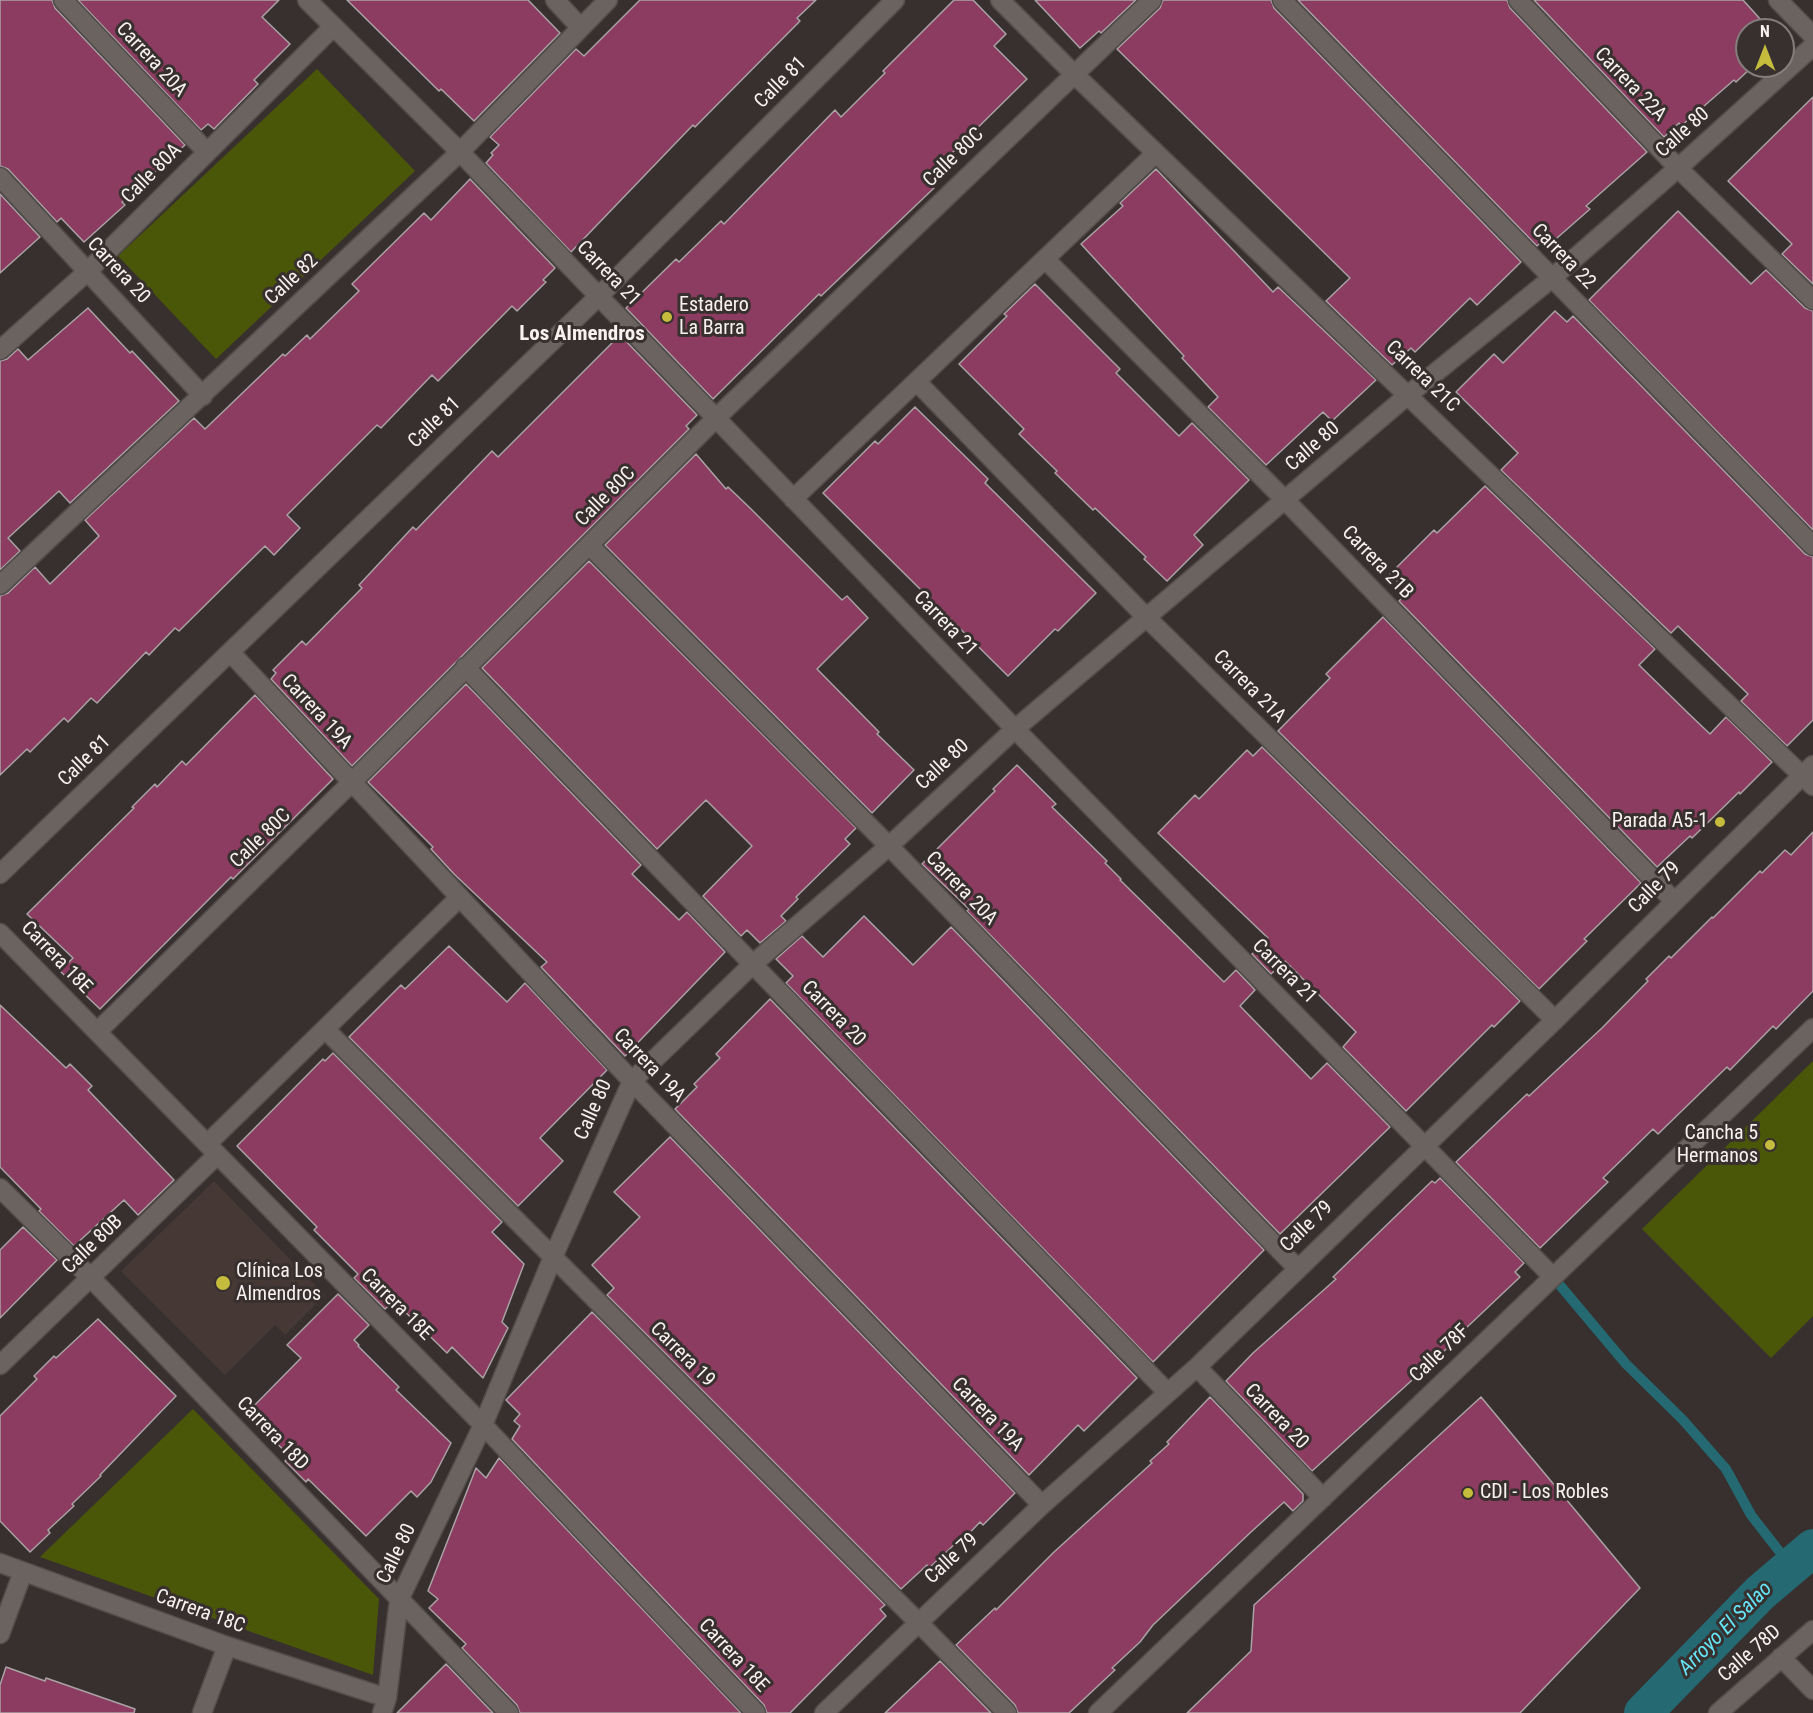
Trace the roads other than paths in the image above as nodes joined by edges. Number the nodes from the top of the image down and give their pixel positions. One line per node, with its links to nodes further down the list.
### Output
1 (63, 0): 16 (street, Carrera 20A)
2 (307, 0): 11 (street, Carrera 21)
3 (555, 0): 12 (street)
4 (608, 0): 12 (street, Calle 82)
5 (895, 0): 24 (street, Calle 81)
6 (1000, 0): 15 (street, Carrera 21C)
7 (1152, 0): 15 (street, Calle 80C)
8 (1282, 0): 23 (street, Carrera 22)
9 (1518, 0): 19 (street, Carrera 22A)
10 (1778, 0): 13 (street)
11 (333, 27): 16 (street, Calle 80A); 17 (street, Carrera 21)
12 (580, 27): 17 (street, Calle 82)
13 (1813, 36)
14 (1813, 46): 19 (street, Calle 80)
15 (1074, 74): 18 (street, Carrera 21C); 30 (street, Calle 80C)
16 (206, 151): 22 (street, Calle 80A)
17 (460, 152): 24 (street, Carrera 21); 29 (street, Calle 82)
18 (1156, 153): 21 (street); 28 (street, Carrera 21C)
19 (1678, 168): 23 (street, Calle 80); 25 (street, Carrera 22A)
20 (0, 177): 22 (street, Carrera 20)
21 (1045, 259): 27 (street); 32 (street, Carrera 21B)
22 (88, 271): 26 (street, Calle 80A); 29 (street, Carrera 20)
23 (1552, 278): 28 (street, Calle 80); 34 (street, Carrera 22)
24 (599, 296): 30 (street, Carrera 21); 37 (street, Calle 81)
25 (1813, 300)
26 (0, 350)
27 (917, 382): 31 (street); 36 (street, Carrera 21A)
28 (1408, 395): 32 (street, Calle 80); 40 (street, Carrera 21C)
29 (203, 396): 35 (street, Calle 82)
30 (716, 418): 31 (street, Carrera 21); 33 (street, Calle 80C)
31 (793, 499): 39 (street, Carrera 21)
32 (1286, 500): 36 (street, Calle 80); 45 (street, Carrera 21B)
33 (589, 545): 38 (street, Calle 80C); 42 (street, Carrera 20A)
34 (1813, 546)
35 (0, 585)
36 (1145, 616): 39 (street, Calle 80); 48 (street, Carrera 21A)
37 (230, 652): 41 (street, Carrera 19A); 43 (street, Calle 81)
38 (465, 667): 41 (street, Calle 80C); 47 (street, Carrera 20)
39 (1015, 729): 42 (street, Calle 80); 53 (street, Carrera 21)
40 (1810, 775): 45 (street, Calle 79)
41 (351, 783): 44 (street, Carrera 19A); 51 (street, Calle 80C)
42 (889, 846): 47 (street, Calle 80); 57 (street, Carrera 20A)
43 (0, 874)
44 (459, 898): 50 (street, Calle 80B); 52 (street, Carrera 19A)
45 (1674, 901): 48 (street, Calle 79)
46 (0, 933): 51 (street, Carrera 18E)
47 (753, 964): 52 (street, Calle 80); 62 (street, Carrera 20)
48 (1555, 1020): 53 (street, Calle 79)
49 (1813, 1028): 58 (street, Calle 78F)
50 (325, 1029): 54 (street, Calle 80B); 56 (street, Carrera 19)
51 (97, 1032): 54 (street, Carrera 18E)
52 (632, 1081): 56 (street, Calle 80); 65 (street, Carrera 19A)
53 (1424, 1145): 57 (street, Calle 79); 58 (street, Carrera 21)
54 (212, 1150): 59 (street, Calle 80B); 63 (street, Carrera 18E)
55 (0, 1188): 59 (street, Carrera 18D)
56 (553, 1257): 63 (street, Calle 80); 69 (street, Carrera 19)
57 (1297, 1268): 61 (street, Calle 79)
58 (1553, 1277): 64 (street, Calle 78F)
59 (91, 1278): 60 (street, Calle 80B); 68 (street, Carrera 18D)
60 (0, 1365)
61 (1197, 1367): 62 (street, Calle 79); 64 (street, Carrera 20)
62 (1168, 1393): 65 (street, Calle 79)
63 (483, 1425): 68 (street, Calle 80); 78 (street, Carrera 18E)
64 (1323, 1498): 81 (street, Calle 78F)
65 (1042, 1504): 69 (street, Calle 79)
66 (0, 1563): 67 (street, Carrera 18C)
67 (23, 1572): 71 (street); 72 (street, Carrera 18C)
68 (399, 1600): 75 (street, Calle 80); 77 (street, Carrera 18D)
69 (918, 1622): 79 (street, Calle 79); 80 (street, Carrera 19)
70 (1813, 1630): 73 (street, Calle 78D)
71 (0, 1634)
72 (227, 1646): 75 (street, Carrera 18C); 76 (street)
73 (1781, 1657): 74 (street); 82 (street, Calle 78D)
74 (1813, 1689)
75 (385, 1705)
76 (202, 1713)
77 (509, 1713)
78 (756, 1713)
79 (824, 1713)
80 (1007, 1713)
81 (1098, 1713)
82 (1718, 1713)

